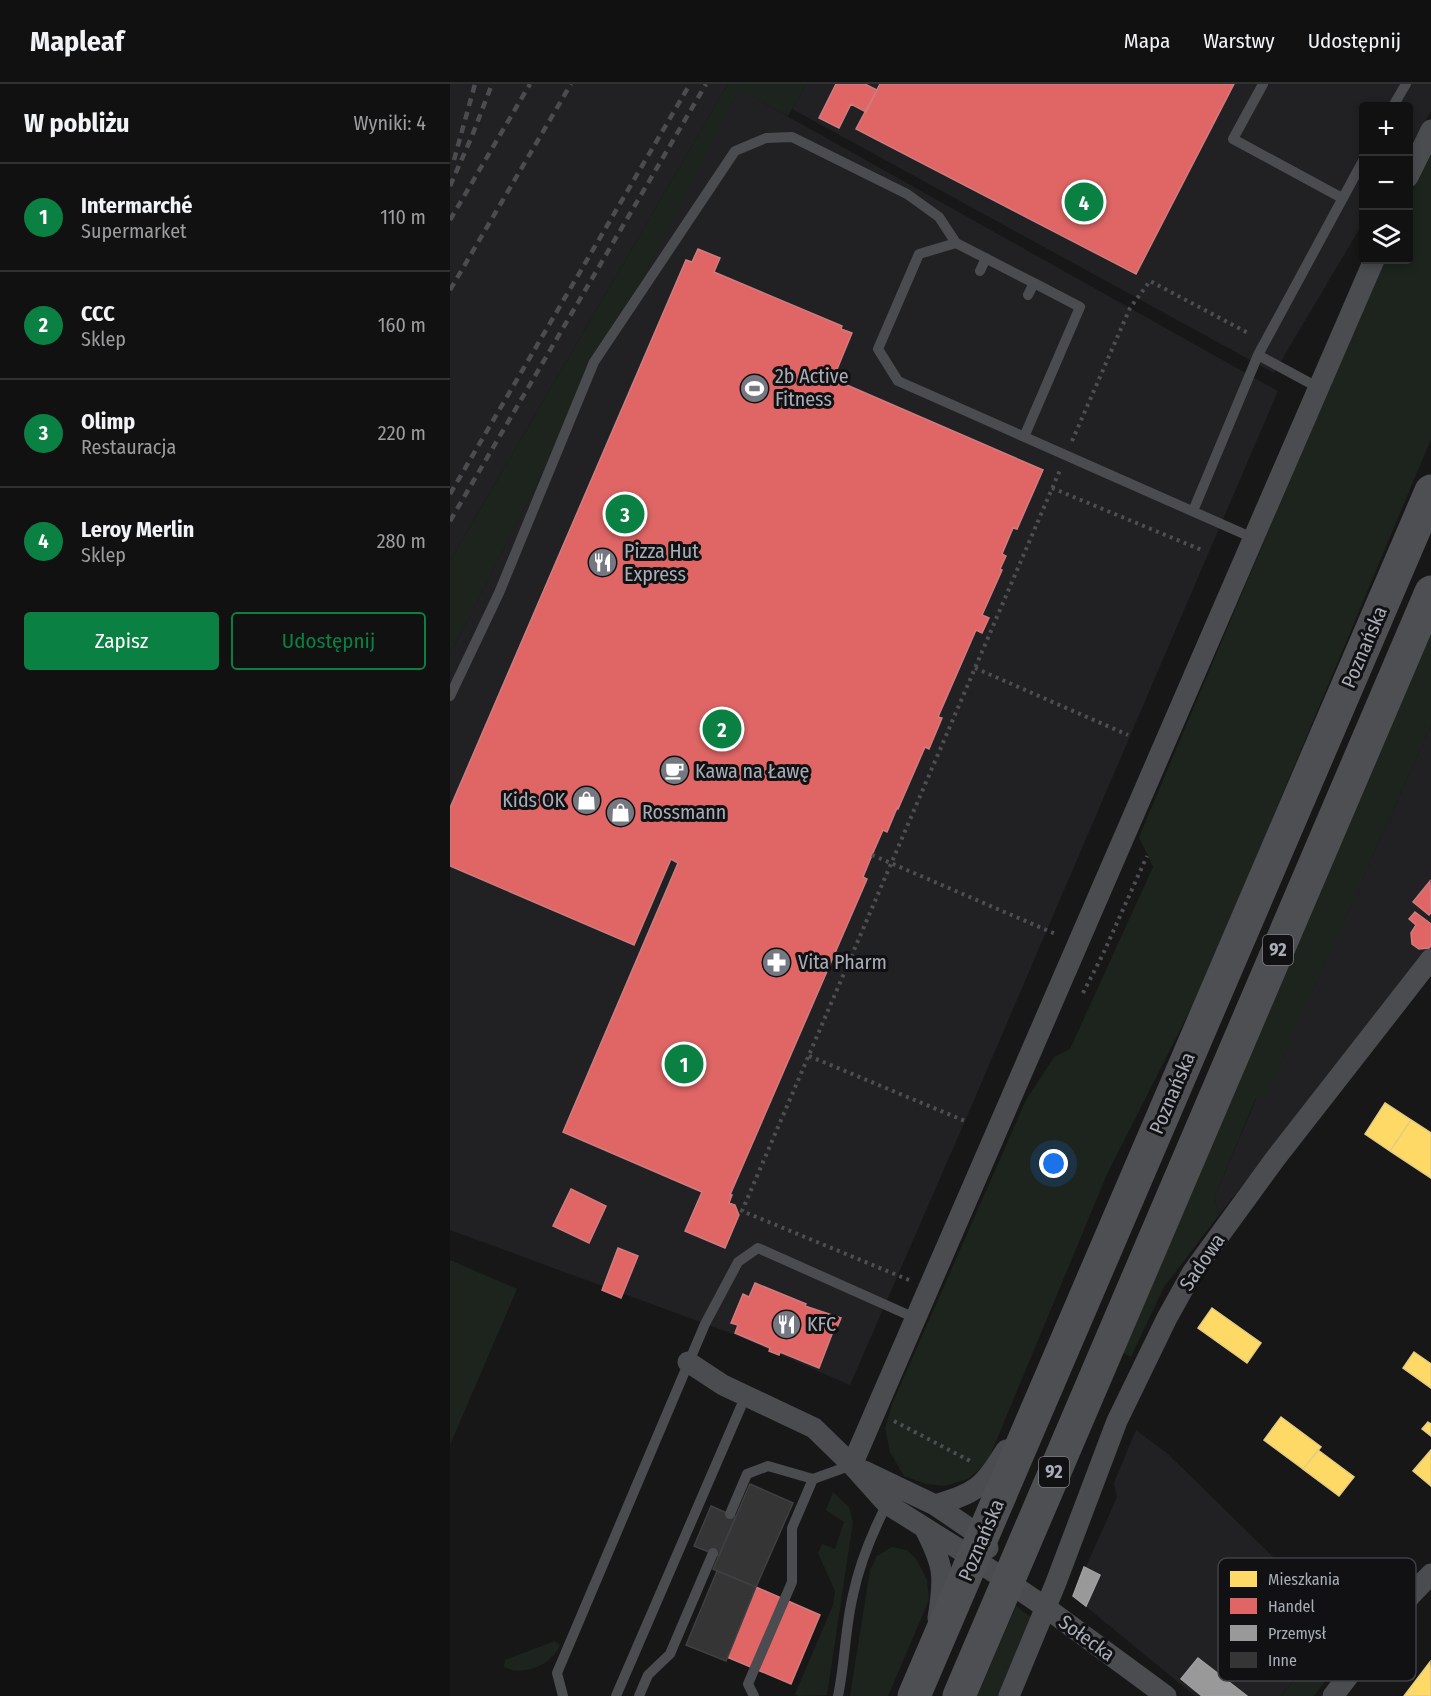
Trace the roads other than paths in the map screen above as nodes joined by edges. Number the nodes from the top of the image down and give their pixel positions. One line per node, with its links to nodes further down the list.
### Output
1 (1263, 84): 7 (lane)
2 (1406, 84): 3 (lane)
3 (1395, 102)
4 (1431, 130): 5 (street)
5 (1413, 167)
6 (1359, 168): 7 (lane)
7 (1342, 198): 14 (lane)
8 (957, 243): 9 (lane); 16 (lane); 21 (lane)
9 (986, 258): 11 (lane); 12 (lane)
10 (1372, 264): 15 (street)
11 (980, 271)
12 (1034, 283): 13 (lane); 16 (lane)
13 (1028, 295)
14 (1258, 355): 15 (lane); 18 (lane)
15 (1319, 388): 19 (street)
16 (1024, 437): 18 (lane)
17 (1431, 491): 25 (main road, Poznańska / 92)
18 (1193, 511): 19 (lane)
19 (1253, 538): 23 (street)
20 (1431, 592): 36 (main road, Poznańska / 92)
21 (450, 696)
22 (1431, 959): 38 (street, Sadowa)
23 (915, 1318): 24 (lane); 27 (street)
24 (688, 1362): 26 (street); 42 (lane)
25 (1044, 1392): 30 (street); 33 (main road, Poznańska / 92)
26 (746, 1395): 27 (street); 41 (lane)
27 (852, 1465): 28 (lane); 29 (street); 30 (street)
28 (813, 1479): 31 (lane); 45 (lane)
29 (887, 1504): 32 (street); 46 (lane)
30 (935, 1505): 33 (street)
31 (730, 1514)
32 (924, 1527): 33 (street); 39 (street)
33 (977, 1547): 36 (street); 39 (main road, Poznańska / 92)
34 (713, 1553): 44 (lane)
35 (1431, 1574): 37 (street)
36 (1008, 1582): 38 (street, Sołecka); 48 (main road, Poznańska / 92)
37 (1416, 1590)
38 (1046, 1607): 49 (street, Sadowa); 50 (street, Sołecka)
39 (933, 1653): 47 (main road, Poznańska / 92)
40 (1344, 1681): 51 (street)
41 (617, 1694): 43 (lane)
42 (563, 1696)
43 (629, 1696)
44 (639, 1696)
45 (754, 1696)
46 (838, 1696)
47 (914, 1696)
48 (959, 1696)
49 (1008, 1696)
50 (1166, 1696)
51 (1332, 1696)

